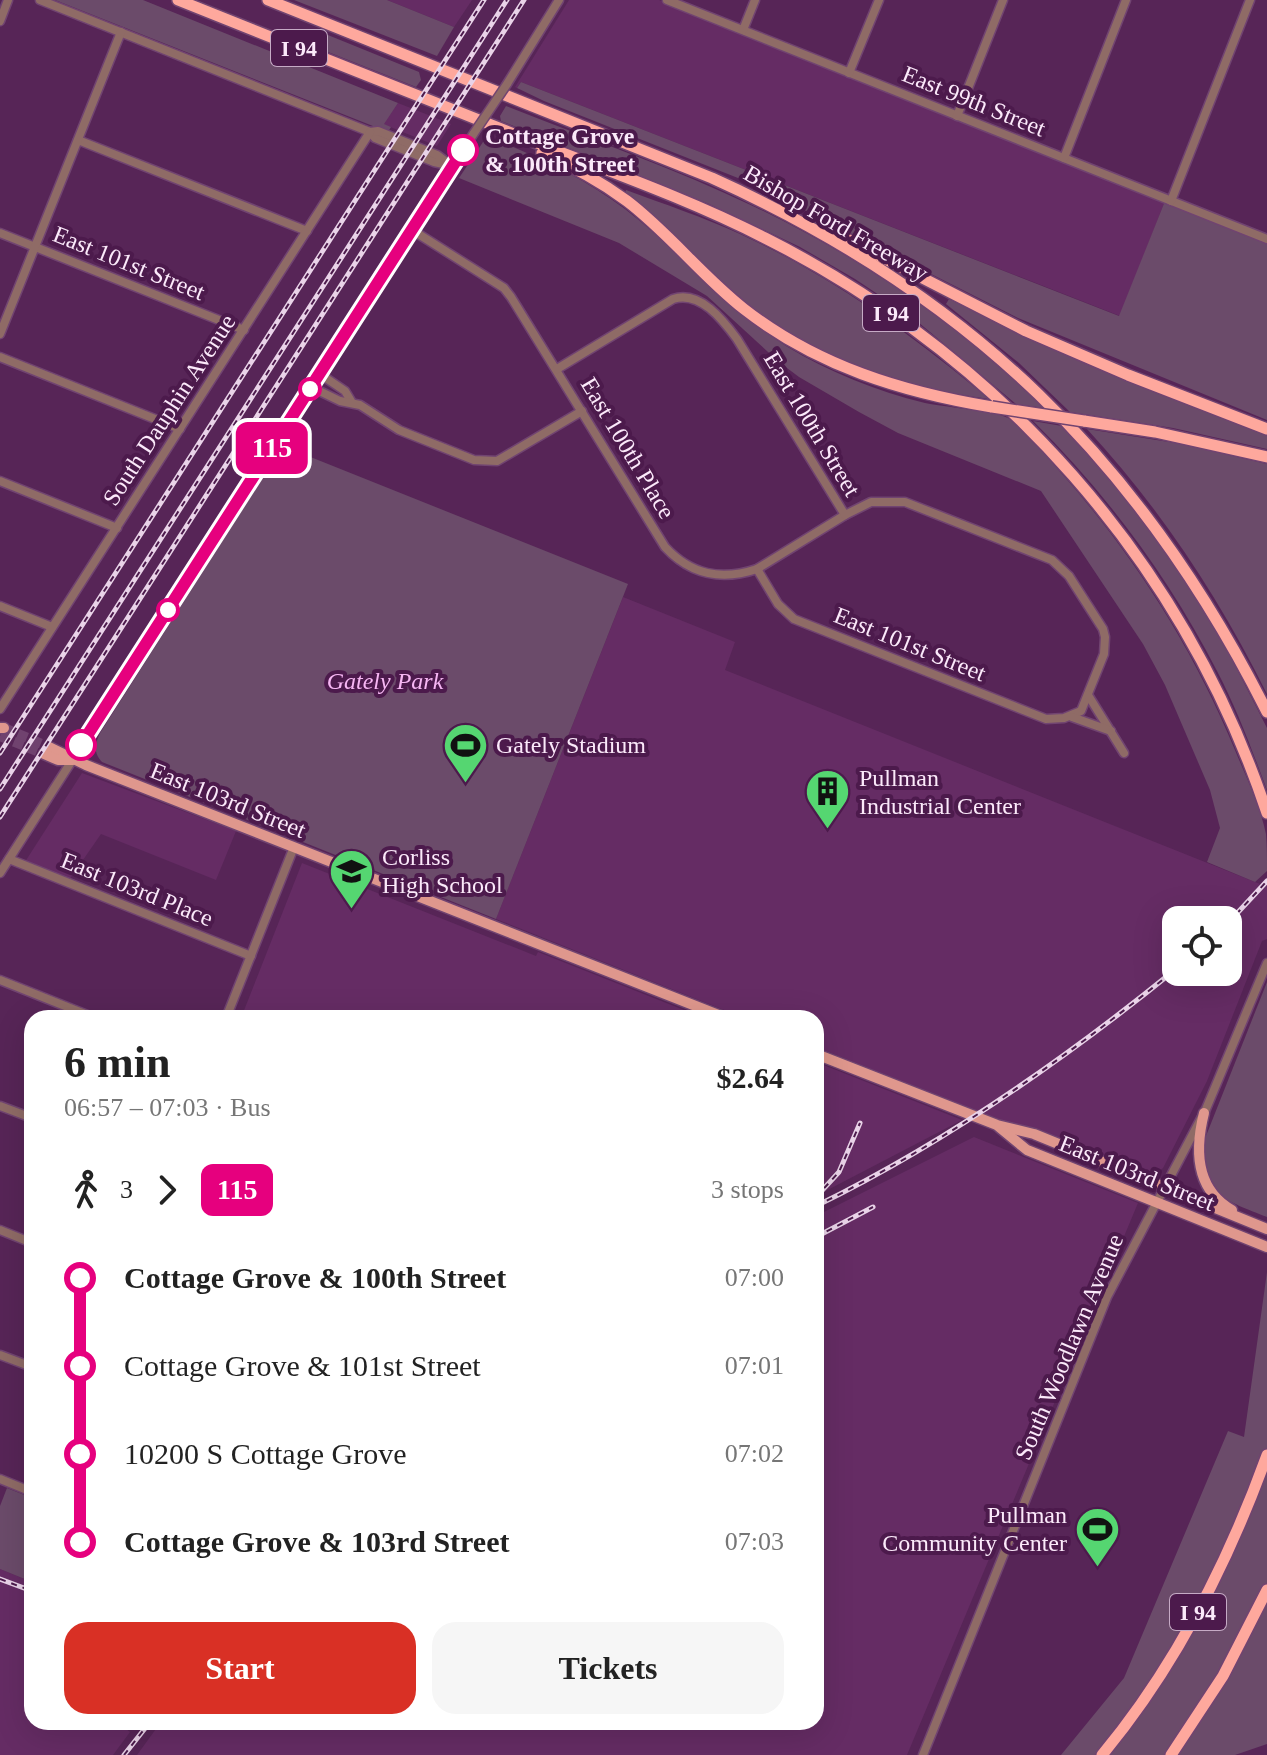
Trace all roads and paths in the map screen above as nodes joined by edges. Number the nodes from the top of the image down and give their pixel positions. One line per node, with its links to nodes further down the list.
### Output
1 (8, 0): 12 (street)
2 (40, 0): 14 (street)
3 (178, 0): 16 (highway, Bishop Ford Freeway / I 94)
4 (268, 0): 23 (highway, Bishop Ford Freeway / I 94)
5 (559, 0): 21 (street, bridge)
6 (667, 0): 13 (street, East 99th Street)
7 (755, 0): 13 (street)
8 (879, 0): 15 (street)
9 (1003, 0): 17 (street)
10 (1126, 0): 20 (street)
11 (1250, 0): 22 (street)
12 (0, 21)
13 (743, 30): 15 (street, East 99th Street)
14 (121, 32): 18 (street); 19 (street)
15 (849, 73): 17 (street, East 99th Street)
16 (373, 78): 39 (highway, bridge); 54 (highway, Bishop Ford Freeway / I 94)
17 (957, 116): 20 (street, East 99th Street)
18 (370, 132): 21 (street); 25 (street, South Dauphin Avenue)
19 (78, 140): 25 (street); 28 (street)
20 (1064, 158): 22 (street, East 99th Street)
21 (453, 166): 24 (street)
22 (1171, 201): 27 (street, East 99th Street)
23 (770, 204): 38 (highway); 48 (highway, Bishop Ford Freeway / I 94)
24 (412, 230): 32 (street, East 100th Place); 33 (street)
25 (307, 231): 29 (street, South Dauphin Avenue)
26 (0, 233): 28 (street, East 101st Street)
27 (1267, 239)
28 (35, 247): 29 (street, East 101st Street); 30 (street)
29 (244, 330): 37 (street, South Dauphin Avenue)
30 (0, 334)
31 (0, 357): 37 (street)
32 (557, 369): 36 (street, East 100th Place); 41 (street, East 100th Street)
33 (320, 374): 34 (street); 35 (street)
34 (311, 387): 35 (street); 53 (street)
35 (351, 401): 36 (street)
36 (582, 411): 43 (street, East 100th Place)
37 (180, 429): 42 (street, South Dauphin Avenue)
38 (1267, 429)
39 (1267, 457)
40 (0, 481): 42 (street)
41 (845, 515): 43 (street, East 100th Place); 46 (street, East 100th Street)
42 (117, 528): 45 (street, South Dauphin Avenue)
43 (757, 569): 49 (street, East 101st Street)
44 (0, 606): 45 (street)
45 (52, 627): 47 (street, South Dauphin Avenue)
46 (1088, 695): 49 (street); 50 (street)
47 (0, 709)
48 (1267, 712)
49 (1071, 716): 50 (street, East 101st Street)
50 (1111, 731): 52 (street)
51 (47, 750): 53 (main road, East 103rd Street)
52 (1124, 753)
53 (73, 760): 55 (main road, East 103rd Street); 56 (street)
54 (1267, 813)
55 (294, 847): 58 (street); 63 (main road, East 103rd Street)
56 (9, 859): 57 (street); 58 (street, East 103rd Place)
57 (0, 873)
58 (251, 956): 62 (street)
59 (1267, 963): 66 (street, South Woodlawn Avenue)
60 (0, 980): 61 (street)
61 (75, 1010)
62 (229, 1010)
63 (706, 1010)
64 (824, 1057): 68 (main road, East 103rd Street)
65 (0, 1106): 67 (street)
66 (1204, 1113): 69 (street, South Woodlawn Avenue); 71 (main road)
67 (24, 1115)
68 (997, 1125): 69 (main road, East 103rd Street); 70 (main road, East 103rd Street)
69 (1163, 1188): 70 (street, South Woodlawn Avenue); 71 (main road, East 103rd Street)
70 (1156, 1203): 74 (main road, East 103rd Street); 81 (street, South Woodlawn Avenue)
71 (1266, 1229)
72 (0, 1230): 73 (street)
73 (24, 1240)
74 (1267, 1247)
75 (0, 1355): 76 (street)
76 (24, 1364)
77 (1267, 1455): 82 (highway, I 94)
78 (0, 1479): 79 (street)
79 (24, 1489)
80 (1267, 1590): 83 (highway, I 94)
81 (923, 1755)
82 (1102, 1755)
83 (1171, 1755)

